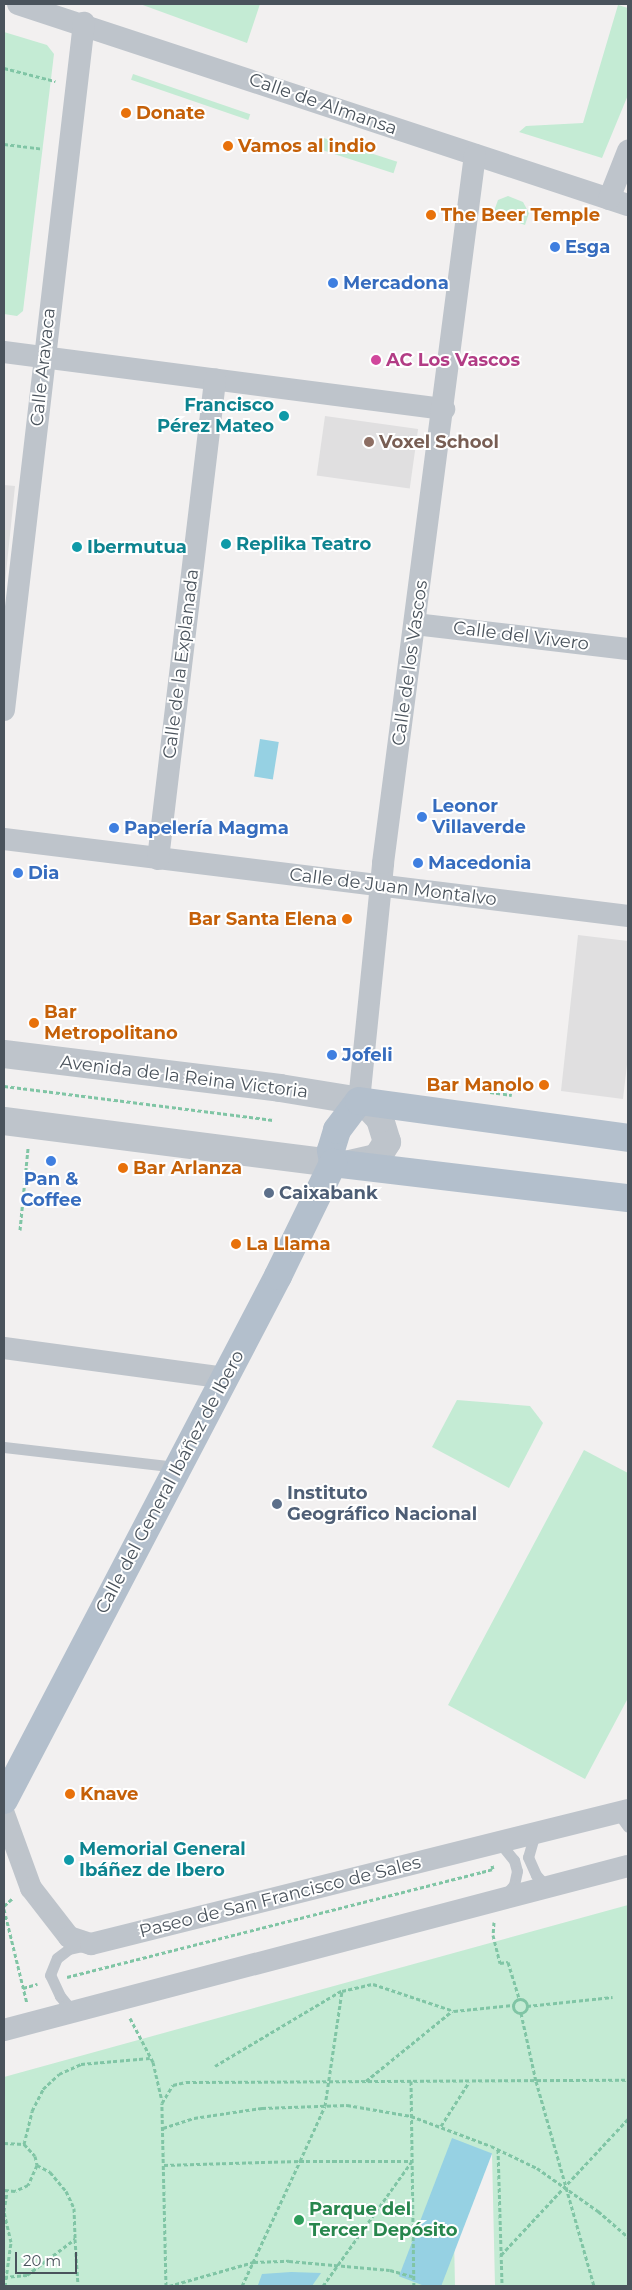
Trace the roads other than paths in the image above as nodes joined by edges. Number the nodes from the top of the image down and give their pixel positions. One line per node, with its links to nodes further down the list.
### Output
1 (18, 4): 2 (street, Calle de Almansa)
2 (84, 23): 4 (street, Calle de Almansa); 7 (street, Calle Aravaca)
3 (628, 151): 5 (street)
4 (475, 155): 5 (street, Calle de Almansa); 9 (street, Calle de los Vascos)
5 (618, 202)
6 (4, 352): 7 (street)
7 (44, 358): 8 (street); 12 (street, Calle Aravaca)
8 (215, 379): 9 (street); 14 (street, Calle de la Explanada)
9 (444, 409): 10 (street, Calle de los Vascos)
10 (415, 624): 11 (street, Calle del Vivero); 15 (street, Calle de los Vascos)
11 (628, 649)
12 (4, 710)
13 (4, 839): 14 (street, Calle de Juan Montalvo)
14 (158, 859): 15 (street, Calle de Juan Montalvo)
15 (383, 885): 16 (street, Calle de Juan Montalvo); 18 (street, Calle de los Vascos)
16 (628, 916)
17 (4, 1054): 18 (street, Avenida de la Reina Victoria)
18 (362, 1102): 20 (main road, Avenida de la Reina Victoria); 21 (main road); 21 (street)
19 (4, 1121): 21 (street)
20 (628, 1138)
21 (342, 1163): 22 (main road); 24 (main road, Calle del General Ibáñez de Ibero)
22 (628, 1198)
23 (4, 1348): 24 (street)
24 (225, 1378): 26 (main road, Calle del General Ibáñez de Ibero)
25 (4, 1447): 26 (lane)
26 (178, 1467): 27 (main road, Calle del General Ibáñez de Ibero)
27 (4, 1800)
28 (4, 1814): 35 (street)
29 (625, 1817): 30 (street, Paseo de San Francisco de Sales)
30 (534, 1834): 31 (street, Paseo de San Francisco de Sales); 33 (lane)
31 (500, 1843): 34 (lane); 35 (street, Paseo de San Francisco de Sales)
32 (628, 1866): 33 (street)
33 (548, 1888): 34 (street)
34 (502, 1900): 36 (street)
35 (91, 1944): 36 (lane)
36 (73, 2012): 37 (street)
37 (4, 2030)

